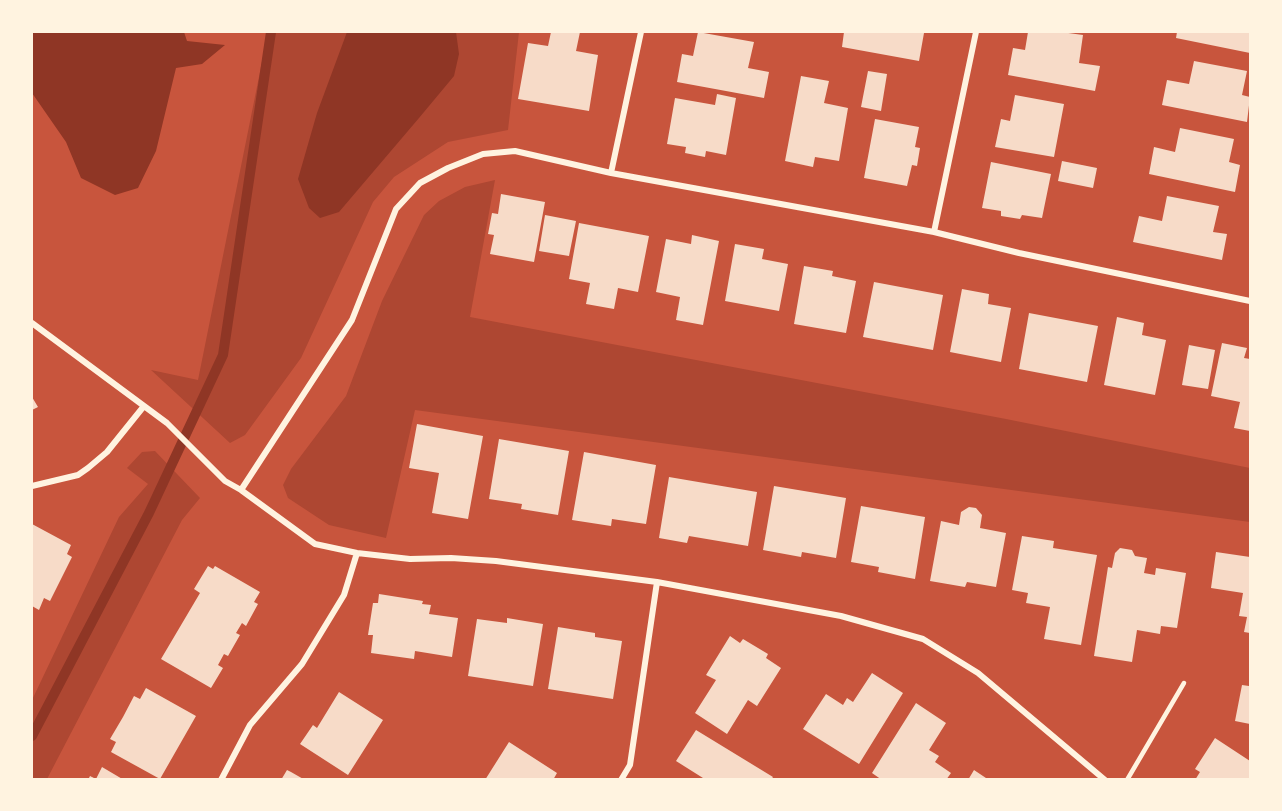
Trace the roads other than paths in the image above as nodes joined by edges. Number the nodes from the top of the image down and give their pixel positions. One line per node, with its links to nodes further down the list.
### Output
1 (641, 32): 3 (street)
2 (976, 32): 4 (street)
3 (611, 173): 4 (street); 9 (street)
4 (934, 232): 5 (street)
5 (1251, 301)
6 (32, 323): 7 (street)
7 (144, 406): 8 (street); 9 (street)
8 (32, 486)
9 (242, 490): 10 (street)
10 (357, 553): 11 (street); 13 (street)
11 (657, 582): 14 (street); 15 (street)
12 (1184, 682): 16 (lane)
13 (221, 780)
14 (621, 780)
15 (1105, 780)
16 (1126, 780)

